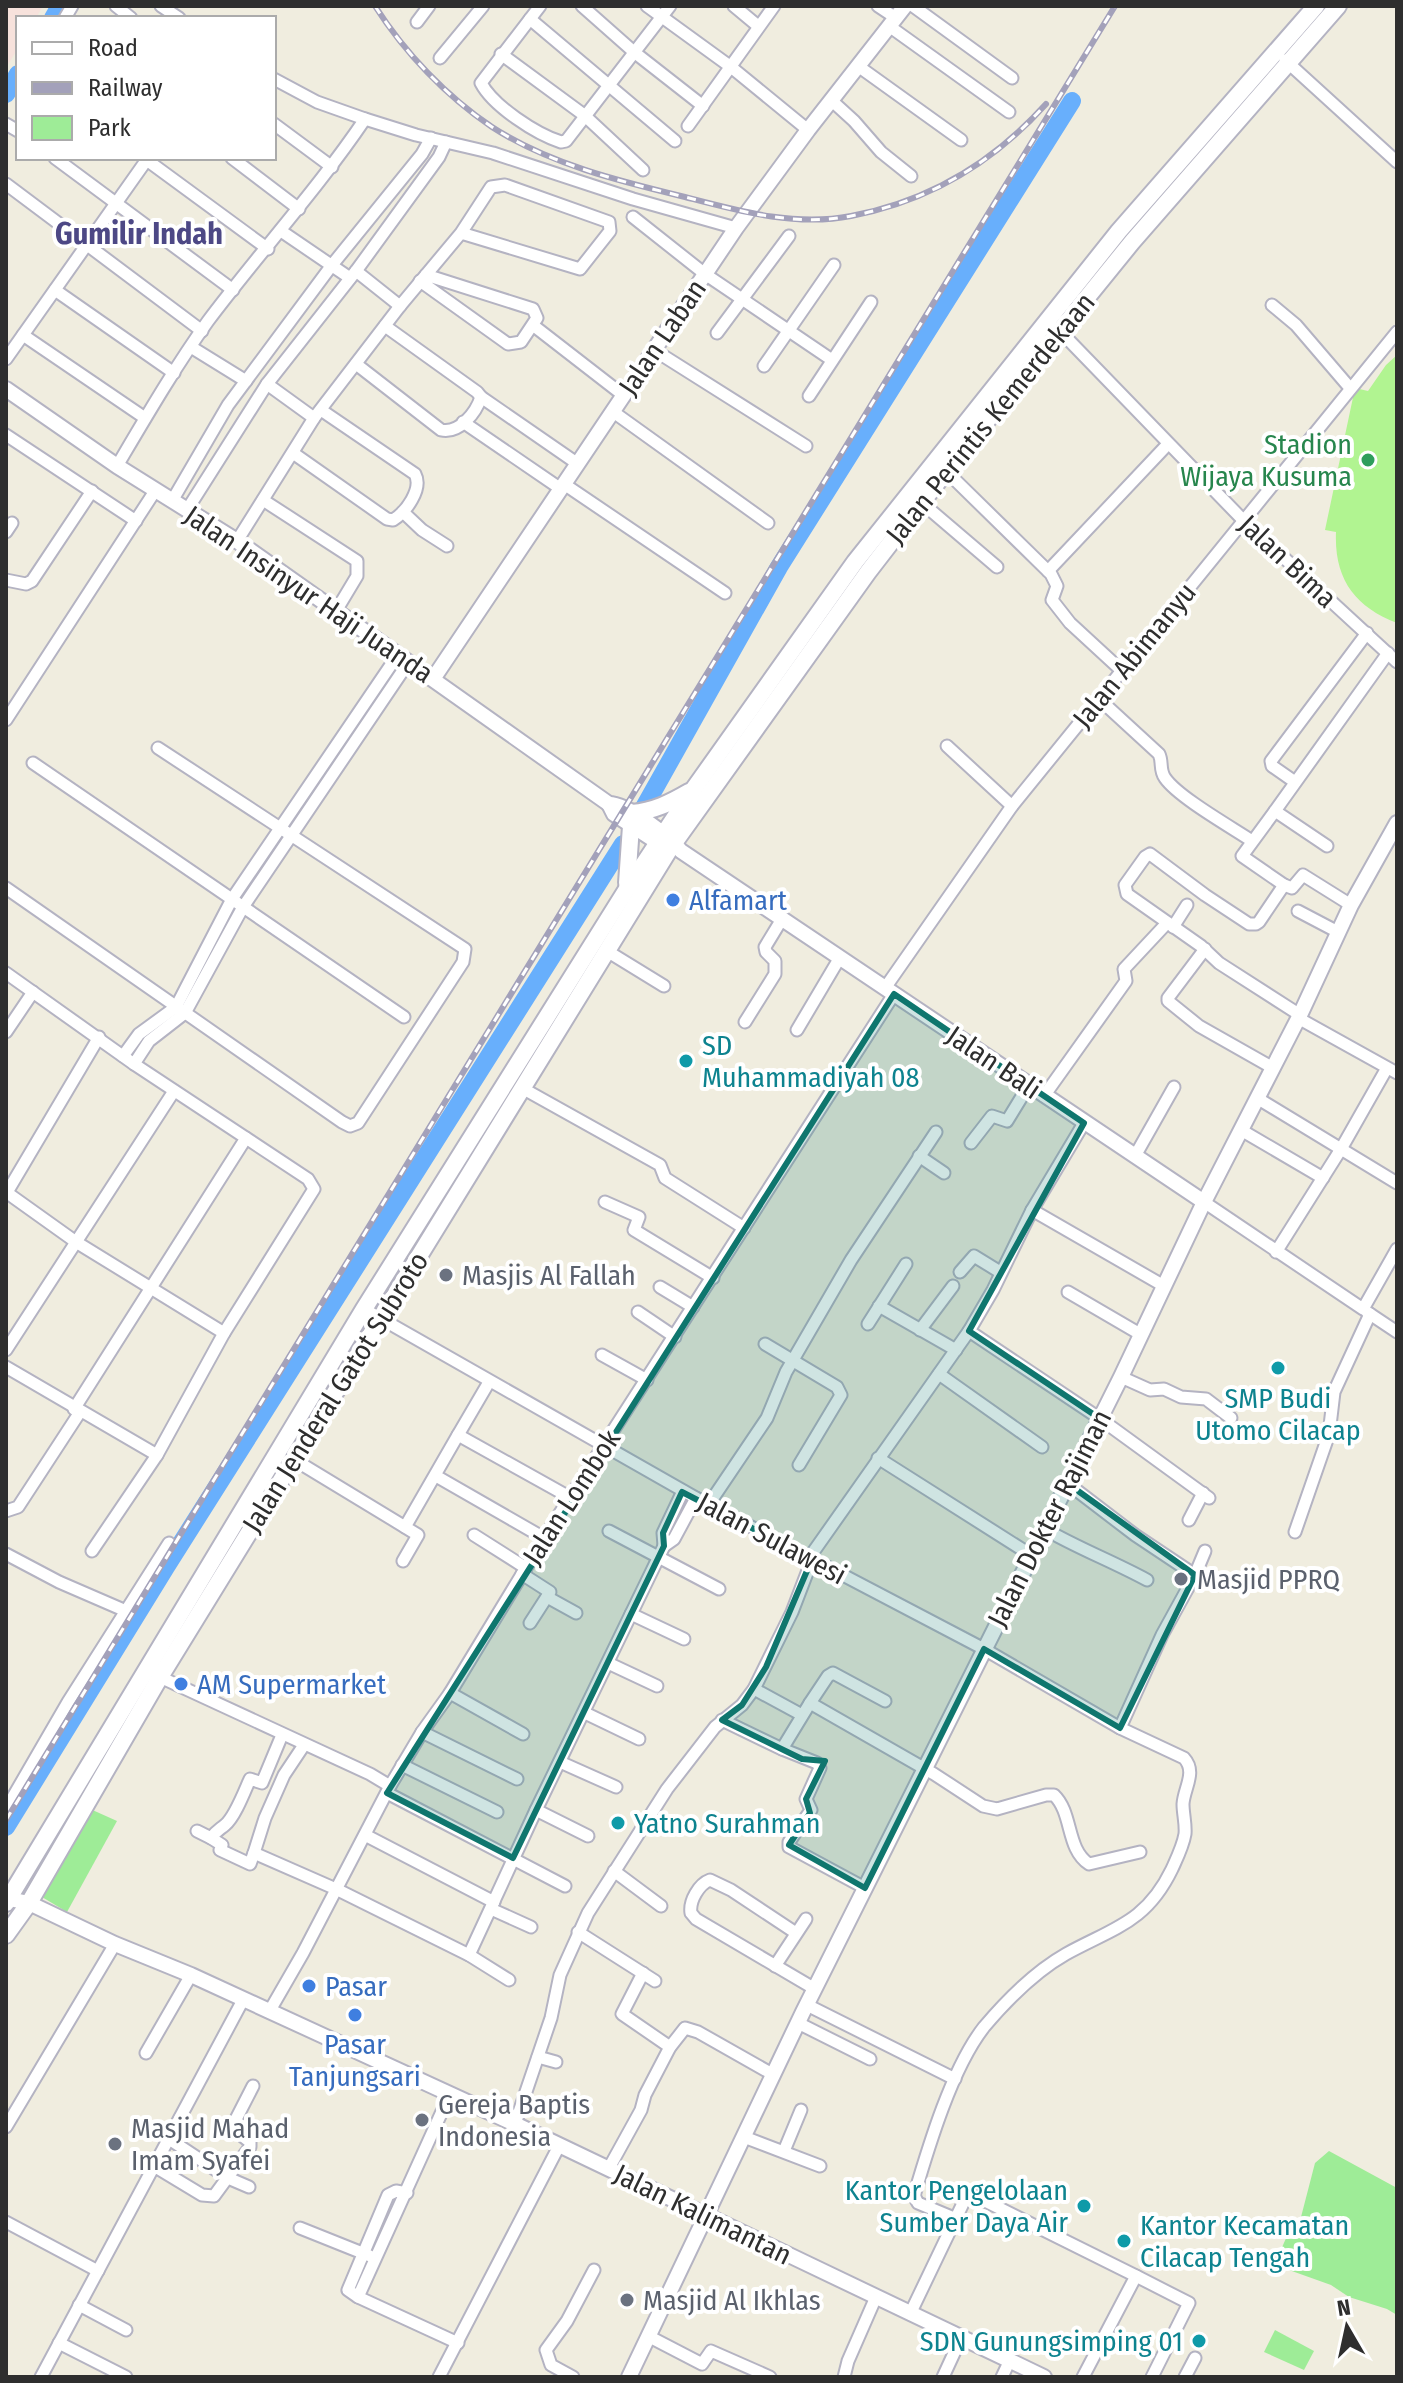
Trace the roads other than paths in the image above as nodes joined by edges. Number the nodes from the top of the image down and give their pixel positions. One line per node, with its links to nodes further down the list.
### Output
1 (429, 6): 16 (street)
2 (483, 6): 22 (street)
3 (540, 6): 15 (street)
4 (582, 6): 19 (street)
5 (647, 6): 14 (street)
6 (670, 6): 14 (street)
7 (734, 6): 18 (street)
8 (774, 6): 18 (street)
9 (878, 6): 17 (street)
10 (905, 6): 17 (street, Jalan Laban)
11 (913, 6): 25 (street)
12 (1316, 6): 21 (main road, Jalan Perintis Kemerdekaan)
13 (1338, 6): 21 (main road, Jalan Perintis Kemerdekaan)
14 (660, 17): 19 (street); 24 (street)
15 (530, 19): 20 (street); 27 (street)
16 (417, 22)
17 (892, 22): 23 (street, Jalan Laban); 30 (street)
18 (758, 26): 24 (street)
19 (634, 52): 27 (street); 29 (street)
20 (501, 54): 31 (street); 31 (street)
21 (1282, 57): 44 (street); 69 (main road, Jalan Perintis Kemerdekaan)
22 (440, 58)
23 (858, 66): 28 (street, Jalan Laban); 37 (street)
24 (731, 67): 29 (street); 35 (street)
25 (1012, 78)
26 (276, 80): 32 (street)
27 (608, 85): 31 (street); 38 (street)
28 (831, 100): 35 (street, Jalan Laban); 47 (street)
29 (703, 106): 34 (street)
30 (1009, 112)
31 (584, 115): 46 (street)
32 (365, 119): 36 (street); 45 (street)
33 (276, 125): 45 (street)
34 (688, 126)
35 (808, 130): 52 (street, Jalan Laban)
36 (431, 138): 39 (street); 58 (street)
37 (961, 140)
38 (675, 141)
39 (446, 142): 52 (street); 61 (street)
40 (58, 160): 49 (street)
41 (145, 160): 49 (street)
42 (147, 160): 57 (street)
43 (235, 160): 50 (street)
44 (1397, 162)
45 (332, 167): 50 (street)
46 (643, 170)
47 (911, 176)
48 (6, 184): 56 (street)
49 (117, 202): 56 (street); 64 (street)
50 (299, 209): 53 (street)
51 (633, 217): 60 (street)
52 (736, 228): 60 (street, Jalan Laban)
53 (281, 231): 57 (street); 58 (street)
54 (461, 233): 54 (street); 62 (street)
55 (789, 236): 65 (street)
56 (86, 245): 63 (street); 73 (street)
57 (268, 249): 64 (street)
58 (332, 265): 61 (street); 84 (street)
59 (834, 265): 72 (street)
60 (705, 274): 65 (street); 78 (street, Jalan Laban)
61 (353, 275): 68 (street); 85 (street)
62 (423, 278): 68 (street); 71 (street); 71 (street)
63 (55, 290): 76 (street); 83 (street)
64 (233, 290): 73 (street)
65 (742, 299): 72 (street); 75 (street)
66 (871, 302): 80 (street)
67 (1272, 305): 86 (street)
68 (400, 306): 70 (street)
69 (1054, 325): 96 (street, Jalan Bima); 101 (main road, Jalan Perintis Kemerdekaan); 115 (main road, Jalan Perintis Kemerdekaan)
70 (385, 326): 81 (street); 90 (street)
71 (534, 326): 88 (street)
72 (788, 330): 80 (street); 82 (street)
73 (202, 331): 77 (street)
74 (1397, 332): 86 (street, Jalan Abimanyu)
75 (717, 333)
76 (23, 335): 79 (street); 93 (street)
77 (191, 347): 83 (street); 84 (street)
78 (654, 350): 88 (street, Jalan Laban); 97 (street)
79 (6, 359)
80 (832, 360): 89 (street)
81 (356, 364): 92 (street); 94 (street)
82 (764, 366)
83 (174, 373): 93 (street)
84 (246, 381): 106 (street)
85 (267, 384): 92 (street); 108 (street)
86 (1350, 388): 110 (street, Jalan Abimanyu)
87 (6, 389): 100 (street, Jalan Insinyur Haji Juanda)
88 (623, 395): 91 (street, Jalan Laban)
89 (809, 396)
90 (481, 397): 94 (street); 99 (street)
91 (612, 411): 99 (street, Jalan Laban); 112 (street)
92 (318, 414): 98 (street); 109 (street)
93 (145, 418): 100 (street)
94 (463, 422): 102 (street)
95 (6, 435): 103 (street)
96 (1168, 444): 110 (street, Jalan Bima); 117 (street)
97 (806, 446)
98 (293, 453): 105 (street); 109 (street)
99 (578, 464): 102 (street, Jalan Laban)
100 (117, 466): 104 (street, Jalan Insinyur Haji Juanda)
101 (946, 471): 107 (main road, Jalan Perintis Kemerdekaan); 117 (street)
102 (563, 486): 119 (street); 125 (street, Jalan Laban)
103 (92, 491): 111 (street); 118 (street)
104 (155, 491): 106 (street, Jalan Insinyur Haji Juanda); 111 (street)
105 (263, 500): 113 (street); 120 (street)
106 (172, 501): 108 (street, Jalan Insinyur Haji Juanda)
107 (922, 503): 115 (main road, Jalan Perintis Kemerdekaan); 116 (street)
108 (187, 510): 113 (street, Jalan Insinyur Haji Juanda)
109 (403, 512): 114 (street)
110 (1243, 520): 121 (street, Jalan Bima); 124 (street, Jalan Abimanyu)
111 (136, 521): 127 (street)
112 (768, 523)
113 (237, 541): 120 (street, Jalan Insinyur Haji Juanda)
114 (447, 546)
115 (862, 567): 134 (main road, Jalan Perintis Kemerdekaan); 142 (main road, Jalan Perintis Kemerdekaan)
116 (997, 567)
117 (1050, 568): 124 (street)
118 (6, 580)
119 (725, 593)
120 (336, 611): 123 (street, Jalan Insinyur Haji Juanda)
121 (1367, 633): 122 (street, Jalan Bima); 133 (street)
122 (1393, 658): 133 (street)
123 (403, 659): 125 (street, Jalan Insinyur Haji Juanda); 130 (street); 131 (street)
124 (1121, 670): 126 (street, Jalan Abimanyu)
125 (433, 679): 137 (street, Jalan Insinyur Haji Juanda)
126 (1098, 698): 135 (street, Jalan Abimanyu); 141 (street)
127 (6, 720)
128 (947, 746): 135 (street)
129 (158, 748): 139 (street)
130 (332, 751): 131 (street); 139 (street)
131 (345, 760): 140 (street)
132 (33, 763): 147 (street)
133 (1295, 782): 136 (street)
134 (693, 790): 137 (main road); 142 (main road, Jalan Perintis Kemerdekaan)
135 (1012, 806): 160 (street, Jalan Abimanyu)
136 (1275, 811): 141 (street); 143 (street)
137 (631, 819): 142 (street, Jalan Insinyur Haji Juanda); 146 (main road)
138 (1397, 823): 149 (street, Jalan Dokter Rajiman)
139 (280, 829): 140 (street); 147 (street)
140 (293, 837): 150 (street); 162 (street)
141 (1252, 841): 144 (street)
142 (669, 844): 146 (main road, Jalan Jenderal Gatot Subroto); 152 (street, Jalan Bali); 156 (main road, Jalan Jenderal Gatot Subroto)
143 (1327, 846)
144 (1284, 885): 149 (street); 153 (street)
145 (6, 888): 162 (street)
146 (627, 889): 209 (main road, Jalan Jenderal Gatot Subroto)
147 (232, 899): 150 (street); 162 (street)
148 (1187, 905): 153 (street)
149 (1351, 905): 154 (street, Jalan Dokter Rajiman)
150 (243, 907): 162 (street); 164 (street)
151 (1298, 911): 154 (street)
152 (782, 919): 157 (street, Jalan Bali); 165 (street)
153 (1170, 925): 155 (street); 177 (street)
154 (1338, 932): 163 (street, Jalan Dokter Rajiman)
155 (1205, 949): 163 (street); 171 (street)
156 (607, 951): 159 (street); 175 (main road, Jalan Jenderal Gatot Subroto)
157 (839, 959): 160 (street, Jalan Bali); 166 (street)
158 (6, 973): 161 (street)
159 (664, 986)
160 (890, 991): 173 (street, Jalan Bali); 194 (street, Jalan Lombok)
161 (33, 992): 167 (street); 168 (street)
162 (180, 1010): 169 (street); 170 (street)
163 (1299, 1016): 171 (street, Jalan Dokter Rajiman); 172 (street)
164 (404, 1017)
165 (745, 1022)
166 (797, 1030)
167 (6, 1032)
168 (99, 1037): 169 (street); 190 (street)
169 (123, 1056): 170 (street)
170 (134, 1064): 176 (street)
171 (1273, 1068): 178 (street, Jalan Dokter Rajiman)
172 (1392, 1070): 184 (street)
173 (1029, 1085): 177 (street, Jalan Bali); 183 (street)
174 (1174, 1087): 186 (street)
175 (522, 1088): 194 (street); 212 (main road, Jalan Jenderal Gatot Subroto)
176 (174, 1091): 182 (street); 195 (street)
177 (1044, 1096): 179 (street, Jalan Bali)
178 (1257, 1098): 180 (street, Jalan Dokter Rajiman); 184 (street)
179 (1084, 1123): 186 (street, Jalan Bali); 193 (street)
180 (1241, 1130): 188 (street); 192 (street, Jalan Dokter Rajiman)
181 (936, 1132): 185 (street)
182 (246, 1138): 205 (street); 217 (street)
183 (971, 1143)
184 (1341, 1149): 188 (street); 189 (street)
185 (919, 1156): 187 (street); 224 (street)
186 (1135, 1156): 192 (street, Jalan Bali)
187 (944, 1173)
188 (1323, 1178): 197 (street)
189 (1397, 1183)
190 (6, 1193): 195 (street)
191 (605, 1202): 201 (street)
192 (1204, 1202): 197 (street, Jalan Bali); 203 (street, Jalan Dokter Rajiman)
193 (1032, 1210): 200 (street); 203 (street)
194 (744, 1228): 201 (street, Jalan Lombok)
195 (76, 1242): 205 (street); 221 (street)
196 (1397, 1249): 211 (street)
197 (1276, 1252): 211 (street, Jalan Bali)
198 (906, 1264): 207 (street)
199 (960, 1272): 200 (street)
200 (1000, 1272): 215 (street)
201 (713, 1278): 208 (street, Jalan Lombok)
202 (953, 1286): 214 (street)
203 (1164, 1286): 218 (street, Jalan Dokter Rajiman)
204 (660, 1287): 208 (street)
205 (153, 1288): 217 (street); 230 (street)
206 (1068, 1292): 218 (street)
207 (879, 1306): 213 (street); 214 (street)
208 (693, 1307): 219 (street, Jalan Lombok)
209 (364, 1309): 212 (street, Jalan Sulawesi); 310 (main road, Jalan Jenderal Gatot Subroto)
210 (638, 1312): 219 (street)
211 (1366, 1312): 216 (street, Jalan Bali); 251 (street)
212 (381, 1318): 229 (street, Jalan Sulawesi); 238 (main road, Jalan Jenderal Gatot Subroto)
213 (868, 1324)
214 (920, 1330): 222 (street)
215 (969, 1331): 222 (street); 231 (street)
216 (1397, 1332)
217 (224, 1333): 236 (street)
218 (1140, 1334): 227 (street, Jalan Dokter Rajiman)
219 (675, 1337): 228 (street, Jalan Lombok)
220 (765, 1344): 224 (street)
221 (6, 1350)
222 (956, 1350): 226 (street)
223 (602, 1355): 228 (street)
224 (792, 1361): 239 (street); 245 (street)
225 (6, 1367): 230 (street)
226 (939, 1374): 235 (street); 237 (street)
227 (1121, 1377): 231 (street, Jalan Dokter Rajiman); 232 (street)
228 (647, 1380): 234 (street, Jalan Lombok)
229 (489, 1382): 233 (street); 234 (street, Jalan Sulawesi)
230 (77, 1410): 236 (street); 246 (street)
231 (1099, 1418): 241 (street, Jalan Dokter Rajiman); 247 (street)
232 (1231, 1418)
233 (458, 1435): 240 (street); 243 (street)
234 (603, 1447): 242 (street, Jalan Sulawesi); 243 (street, Jalan Lombok)
235 (1042, 1447)
236 (157, 1455): 255 (street)
237 (878, 1458): 259 (street); 260 (street)
238 (293, 1459): 248 (street); 274 (main road, Jalan Jenderal Gatot Subroto)
239 (799, 1465)
240 (436, 1476): 248 (street); 253 (street)
241 (1067, 1483): 249 (street, Jalan Dokter Rajiman); 263 (street)
242 (683, 1491): 244 (street, Jalan Sulawesi); 257 (street)
243 (571, 1498): 253 (street, Jalan Lombok)
244 (696, 1498): 245 (street, Jalan Sulawesi); 257 (street)
245 (709, 1504): 260 (street, Jalan Sulawesi)
246 (6, 1511)
247 (1189, 1520)
248 (405, 1527): 261 (street)
249 (1043, 1528): 259 (street, Jalan Dokter Rajiman); 264 (street)
250 (609, 1531): 257 (street)
251 (1295, 1532)
252 (474, 1535): 262 (street)
253 (544, 1538): 262 (street, Jalan Lombok)
254 (169, 1543): 267 (street)
255 (92, 1551)
256 (1205, 1551): 263 (street)
257 (662, 1552): 265 (street); 269 (street)
258 (6, 1554): 267 (street)
259 (1031, 1555): 272 (street, Jalan Dokter Rajiman)
260 (810, 1559): 272 (street, Jalan Sulawesi); 276 (street)
261 (403, 1561)
262 (524, 1571): 266 (street); 277 (street, Jalan Lombok)
263 (1195, 1575): 283 (street)
264 (1147, 1580)
265 (719, 1589)
266 (547, 1597): 268 (street); 270 (street)
267 (126, 1611): 296 (street)
268 (576, 1613)
269 (631, 1614): 271 (street); 273 (street)
270 (530, 1623)
271 (684, 1639)
272 (984, 1649): 283 (street, Jalan Sulawesi); 292 (street, Jalan Dokter Rajiman)
273 (608, 1663): 275 (street); 280 (street)
274 (160, 1677): 286 (street); 311 (main road, Jalan Jenderal Gatot Subroto)
275 (657, 1686)
276 (754, 1689): 281 (street); 282 (street)
277 (450, 1693): 284 (street, Jalan Lombok); 285 (street)
278 (885, 1701): 279 (street)
279 (810, 1703): 281 (street); 292 (street)
280 (585, 1713): 287 (street); 290 (street)
281 (802, 1715): 289 (street)
282 (722, 1720): 289 (street); 306 (street)
283 (1120, 1728): 337 (street, Jalan Sulawesi)
284 (422, 1732): 291 (street, Jalan Lombok); 293 (street)
285 (523, 1734)
286 (282, 1735): 288 (street); 302 (street)
287 (639, 1739)
288 (304, 1745): 295 (street); 304 (street)
289 (782, 1749): 308 (street)
290 (560, 1762): 294 (street); 297 (street)
291 (402, 1765): 295 (street, Jalan Lombok); 298 (street)
292 (925, 1769): 303 (street); 308 (street, Jalan Dokter Rajiman)
293 (517, 1779)
294 (616, 1787)
295 (388, 1790): 300 (street, Jalan Lombok); 305 (street)
296 (6, 1809)
297 (536, 1810): 301 (street); 305 (street)
298 (497, 1812)
299 (197, 1831): 302 (street)
300 (365, 1835): 309 (street, Jalan Lombok); 312 (street)
301 (588, 1836)
302 (211, 1838): 304 (street)
303 (1140, 1852)
304 (254, 1853): 309 (street)
305 (513, 1858): 307 (street); 312 (street)
306 (614, 1871): 313 (street); 316 (street)
307 (565, 1886)
308 (865, 1888): 326 (street, Jalan Dokter Rajiman)
309 (336, 1889): 320 (street); 329 (street, Jalan Lombok)
310 (7, 1900): 311 (street, Jalan Kalimantan)
311 (29, 1903): 318 (main road, Jalan Jenderal Gatot Subroto); 319 (street, Jalan Kalimantan)
312 (492, 1905): 315 (street); 320 (street)
313 (661, 1906)
314 (806, 1919): 317 (street)
315 (531, 1927)
316 (578, 1932): 322 (street); 333 (street)
317 (796, 1933): 321 (street); 321 (street)
318 (6, 1935)
319 (115, 1944): 323 (street, Jalan Kalimantan); 342 (street)
320 (469, 1955): 324 (street)
321 (775, 1966): 326 (street)
322 (643, 1973): 325 (street); 331 (street)
323 (191, 1975): 327 (street, Jalan Kalimantan); 332 (street)
324 (509, 1980)
325 (655, 1981)
326 (815, 1989): 328 (street, Jalan Dokter Rajiman)
327 (243, 2000): 329 (street, Jalan Kalimantan); 344 (street)
328 (807, 2005): 330 (street, Jalan Dokter Rajiman); 337 (street)
329 (269, 2012): 339 (street, Jalan Kalimantan)
330 (798, 2023): 334 (street); 336 (street, Jalan Dokter Rajiman)
331 (670, 2047): 336 (street); 349 (street)
332 (146, 2053)
333 (538, 2057): 335 (street); 341 (street)
334 (870, 2059)
335 (556, 2062)
336 (774, 2075): 343 (street, Jalan Dokter Rajiman)
337 (955, 2079): 354 (street)
338 (253, 2086): 350 (street)
339 (449, 2096): 341 (street, Jalan Kalimantan); 352 (street)
340 (801, 2110): 346 (street)
341 (515, 2124): 345 (street, Jalan Kalimantan)
342 (6, 2127)
343 (744, 2137): 346 (street); 353 (street, Jalan Dokter Rajiman)
344 (169, 2139): 347 (street); 350 (street)
345 (559, 2146): 349 (street, Jalan Kalimantan); 370 (street)
346 (784, 2151): 348 (street)
347 (154, 2166): 350 (street); 360 (street)
348 (820, 2166)
349 (609, 2168): 353 (street, Jalan Kalimantan)
350 (228, 2178): 351 (street)
351 (249, 2187)
352 (407, 2193): 357 (street); 358 (street)
353 (707, 2216): 363 (street, Jalan Kalimantan); 367 (street, Jalan Dokter Rajiman)
354 (954, 2218): 361 (street); 365 (street)
355 (6, 2222): 360 (street)
356 (300, 2228): 357 (street)
357 (364, 2254): 358 (street); 362 (street)
358 (377, 2259): 362 (street)
359 (594, 2270): 376 (street)
360 (98, 2271): 364 (street)
361 (1136, 2276): 382 (street); 383 (street)
362 (358, 2297): 370 (street)
363 (876, 2297): 365 (street, Jalan Kalimantan); 379 (street)
364 (79, 2305): 366 (street); 369 (street)
365 (910, 2314): 368 (street, Jalan Kalimantan)
366 (126, 2330)
367 (648, 2336): 377 (street, Jalan Dokter Rajiman); 378 (street)
368 (959, 2342): 372 (street, Jalan Kalimantan); 380 (street)
369 (59, 2343): 373 (street); 374 (street)
370 (458, 2343): 375 (street)
371 (1195, 2358): 384 (street)
372 (1006, 2370): 381 (street, Jalan Kalimantan)
373 (41, 2377)
374 (126, 2377)
375 (439, 2377)
376 (573, 2377)
377 (629, 2377)
378 (770, 2377)
379 (844, 2377)
380 (943, 2377)
381 (1043, 2377)
382 (1083, 2377)
383 (1152, 2377)
384 (1185, 2377)

